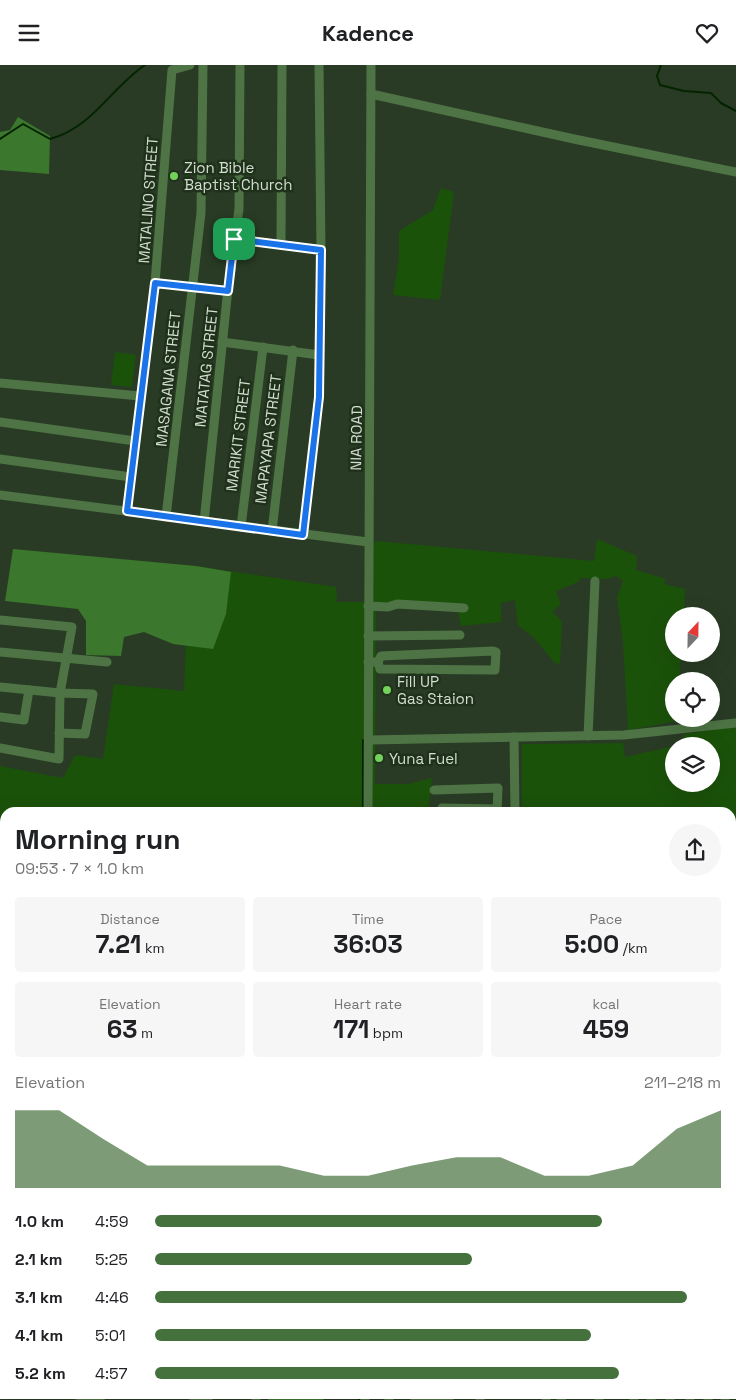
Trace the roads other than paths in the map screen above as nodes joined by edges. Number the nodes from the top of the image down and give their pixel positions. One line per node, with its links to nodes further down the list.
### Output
1 (190, 65): 12 (street, MATALINO STREET)
2 (203, 65): 13 (street, MASAGANA STREET)
3 (240, 65): 9 (street, MATATAG STREET)
4 (282, 65): 10 (street)
5 (319, 65): 11 (street)
6 (371, 65): 7 (street, NIA ROAD)
7 (371, 94): 8 (street); 32 (street, NIA ROAD)
8 (736, 172)
9 (234, 239): 10 (street); 14 (street, MATATAG STREET)
10 (281, 245): 11 (street)
11 (321, 250): 18 (street)
12 (155, 283): 13 (street); 20 (street, MATALINO STREET)
13 (192, 287): 14 (street); 27 (street, MASAGANA STREET)
14 (228, 291): 15 (street, MATATAG STREET)
15 (222, 342): 16 (street); 28 (street, MATATAG STREET)
16 (263, 347): 17 (street); 29 (street, MARIKIT STREET)
17 (293, 351): 18 (street); 30 (street, MAPAYAPA STREET)
18 (319, 355): 31 (street)
19 (0, 383): 20 (street)
20 (140, 396): 22 (street, MATALINO STREET)
21 (0, 422): 22 (street)
22 (135, 441): 24 (street, MATALINO STREET)
23 (0, 459): 24 (street)
24 (130, 477): 26 (street, MATALINO STREET)
25 (0, 495): 26 (street)
26 (127, 511): 27 (street)
27 (166, 517): 28 (street)
28 (204, 521): 29 (street)
29 (241, 527): 30 (street)
30 (272, 531): 31 (street)
31 (303, 535): 32 (street)
32 (368, 542): 34 (street, NIA ROAD)
33 (595, 581): 51 (street)
34 (368, 606): 35 (street); 38 (street, NIA ROAD)
35 (464, 607)
36 (0, 621): 41 (street)
37 (460, 635): 38 (street)
38 (368, 636): 43 (street, NIA ROAD)
39 (0, 652): 41 (street)
40 (433, 655): 43 (street); 44 (street); 44 (street)
41 (68, 659): 42 (street); 47 (street)
42 (107, 662)
43 (373, 662): 44 (street); 53 (street, NIA ROAD)
44 (433, 669)
45 (0, 687): 46 (street)
46 (29, 690): 47 (street); 48 (street)
47 (60, 693): 50 (street); 50 (street)
48 (0, 717)
49 (736, 723): 51 (street)
50 (60, 733): 54 (street)
51 (588, 736): 52 (street)
52 (514, 737): 53 (street); 60 (street)
53 (368, 740): 57 (street, NIA ROAD)
54 (0, 748)
55 (434, 789): 56 (street)
56 (444, 789): 58 (street); 59 (street)
57 (368, 807)
58 (441, 807)
59 (497, 807)
60 (515, 807)

